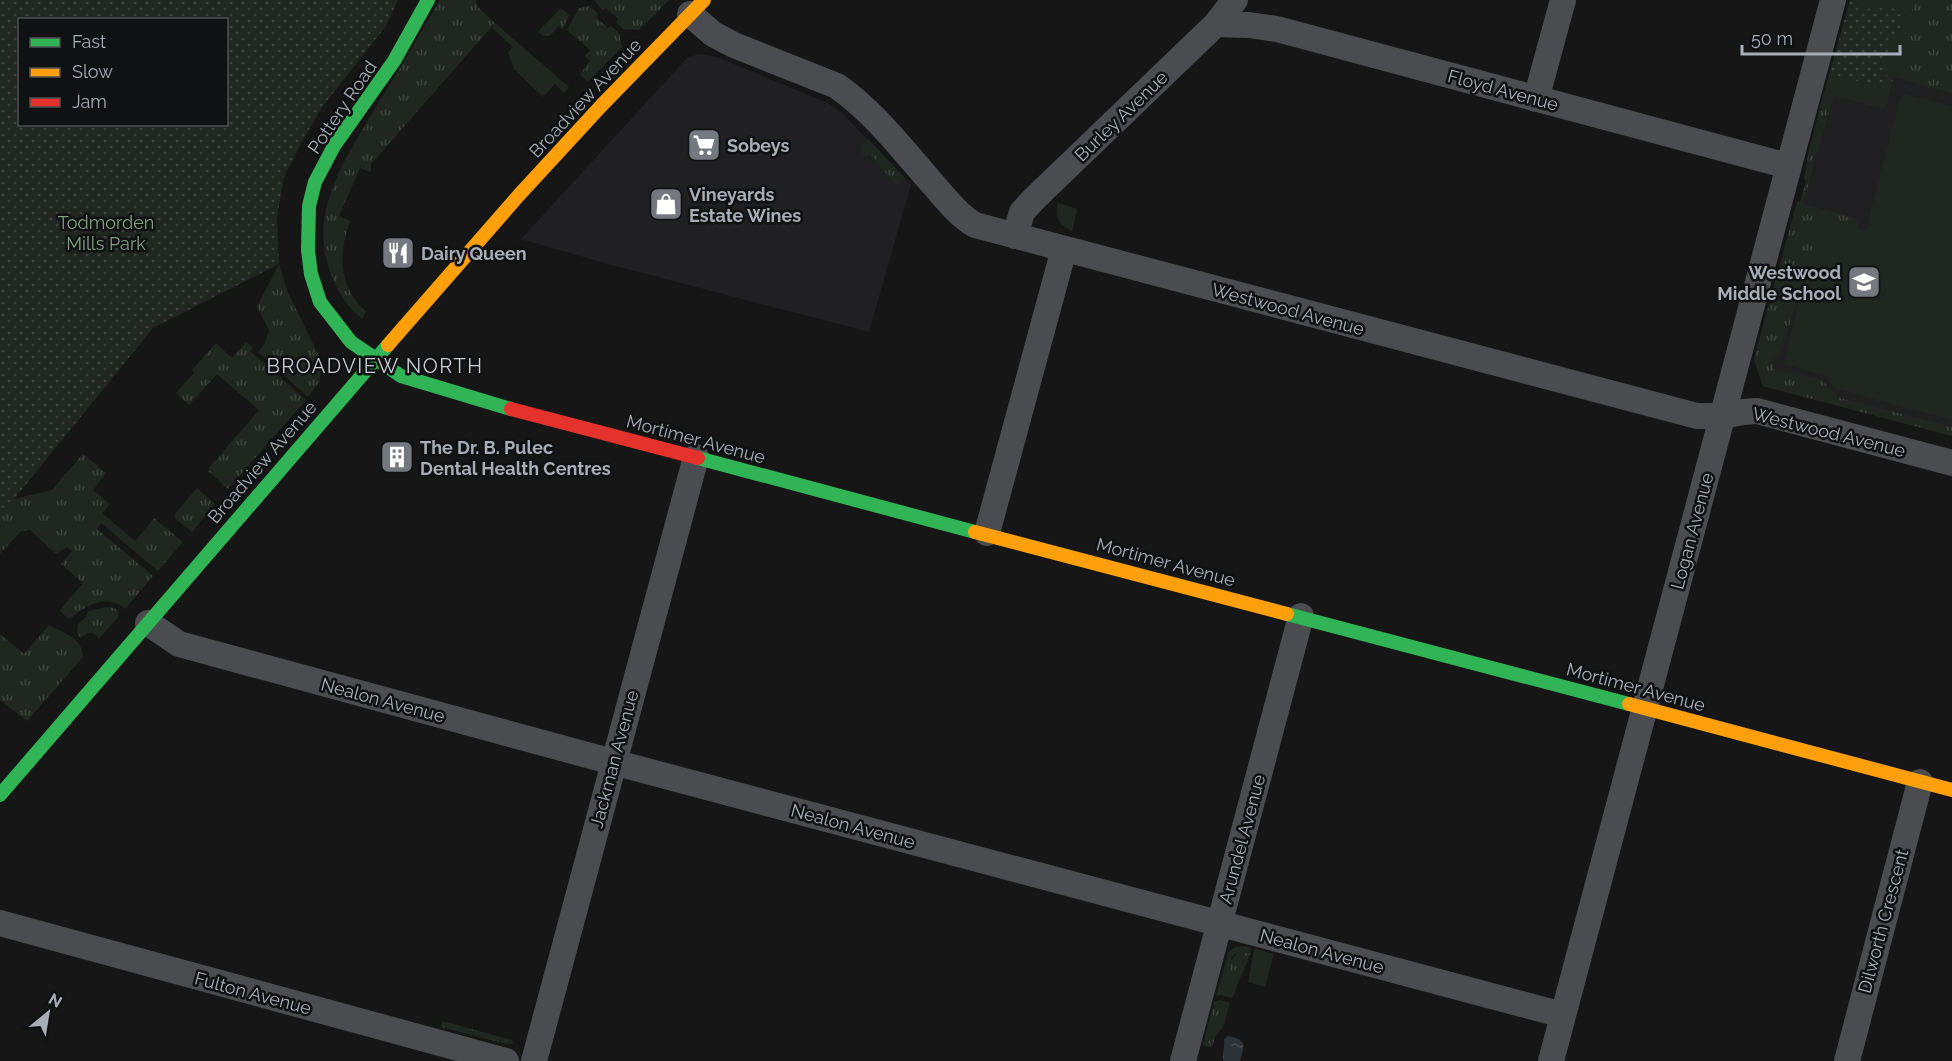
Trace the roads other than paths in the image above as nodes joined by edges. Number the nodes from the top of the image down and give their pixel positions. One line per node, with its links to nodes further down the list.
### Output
1 (428, 0): 11 (street, Pottery Road)
2 (1235, 0): 6 (street, Burley Avenue)
3 (1563, 0): 7 (street)
4 (1833, 0): 8 (street, Logan Avenue)
5 (697, 7): 9 (street, Westwood Avenue); 11 (street, Broadview Avenue)
6 (1216, 24): 7 (street, Floyd Avenue); 9 (street, Burley Avenue)
7 (1536, 99): 8 (street, Floyd Avenue)
8 (1788, 166): 12 (street, Logan Avenue)
9 (1015, 236): 10 (street, Westwood Avenue)
10 (1064, 249): 12 (street, Westwood Avenue); 15 (street)
11 (376, 359): 13 (street, Mortimer Avenue); 17 (street, Broadview Avenue)
12 (1723, 416): 14 (street, Westwood Avenue); 18 (street, Logan Avenue)
13 (696, 457): 15 (street, Mortimer Avenue); 19 (street, Jackman Avenue)
14 (1952, 463)
15 (987, 534): 16 (street, Mortimer Avenue)
16 (1301, 616): 18 (street, Mortimer Avenue); 24 (street, Arundel Avenue)
17 (148, 623): 19 (street, Nealon Avenue); 22 (street, Broadview Avenue)
18 (1644, 708): 20 (street, Mortimer Avenue); 25 (street, Logan Avenue)
19 (613, 762): 24 (street, Nealon Avenue); 27 (street, Jackman Avenue)
20 (1920, 782): 21 (street, Mortimer Avenue); 30 (street, Dilworth Crescent)
21 (1952, 790)
22 (0, 795)
23 (0, 923): 26 (street, Fulton Avenue)
24 (1220, 923): 25 (street, Nealon Avenue); 28 (street, Arundel Avenue)
25 (1563, 1015): 29 (street, Logan Avenue)
26 (506, 1061)
27 (534, 1061)
28 (1183, 1061)
29 (1551, 1061)
30 (1847, 1061)

